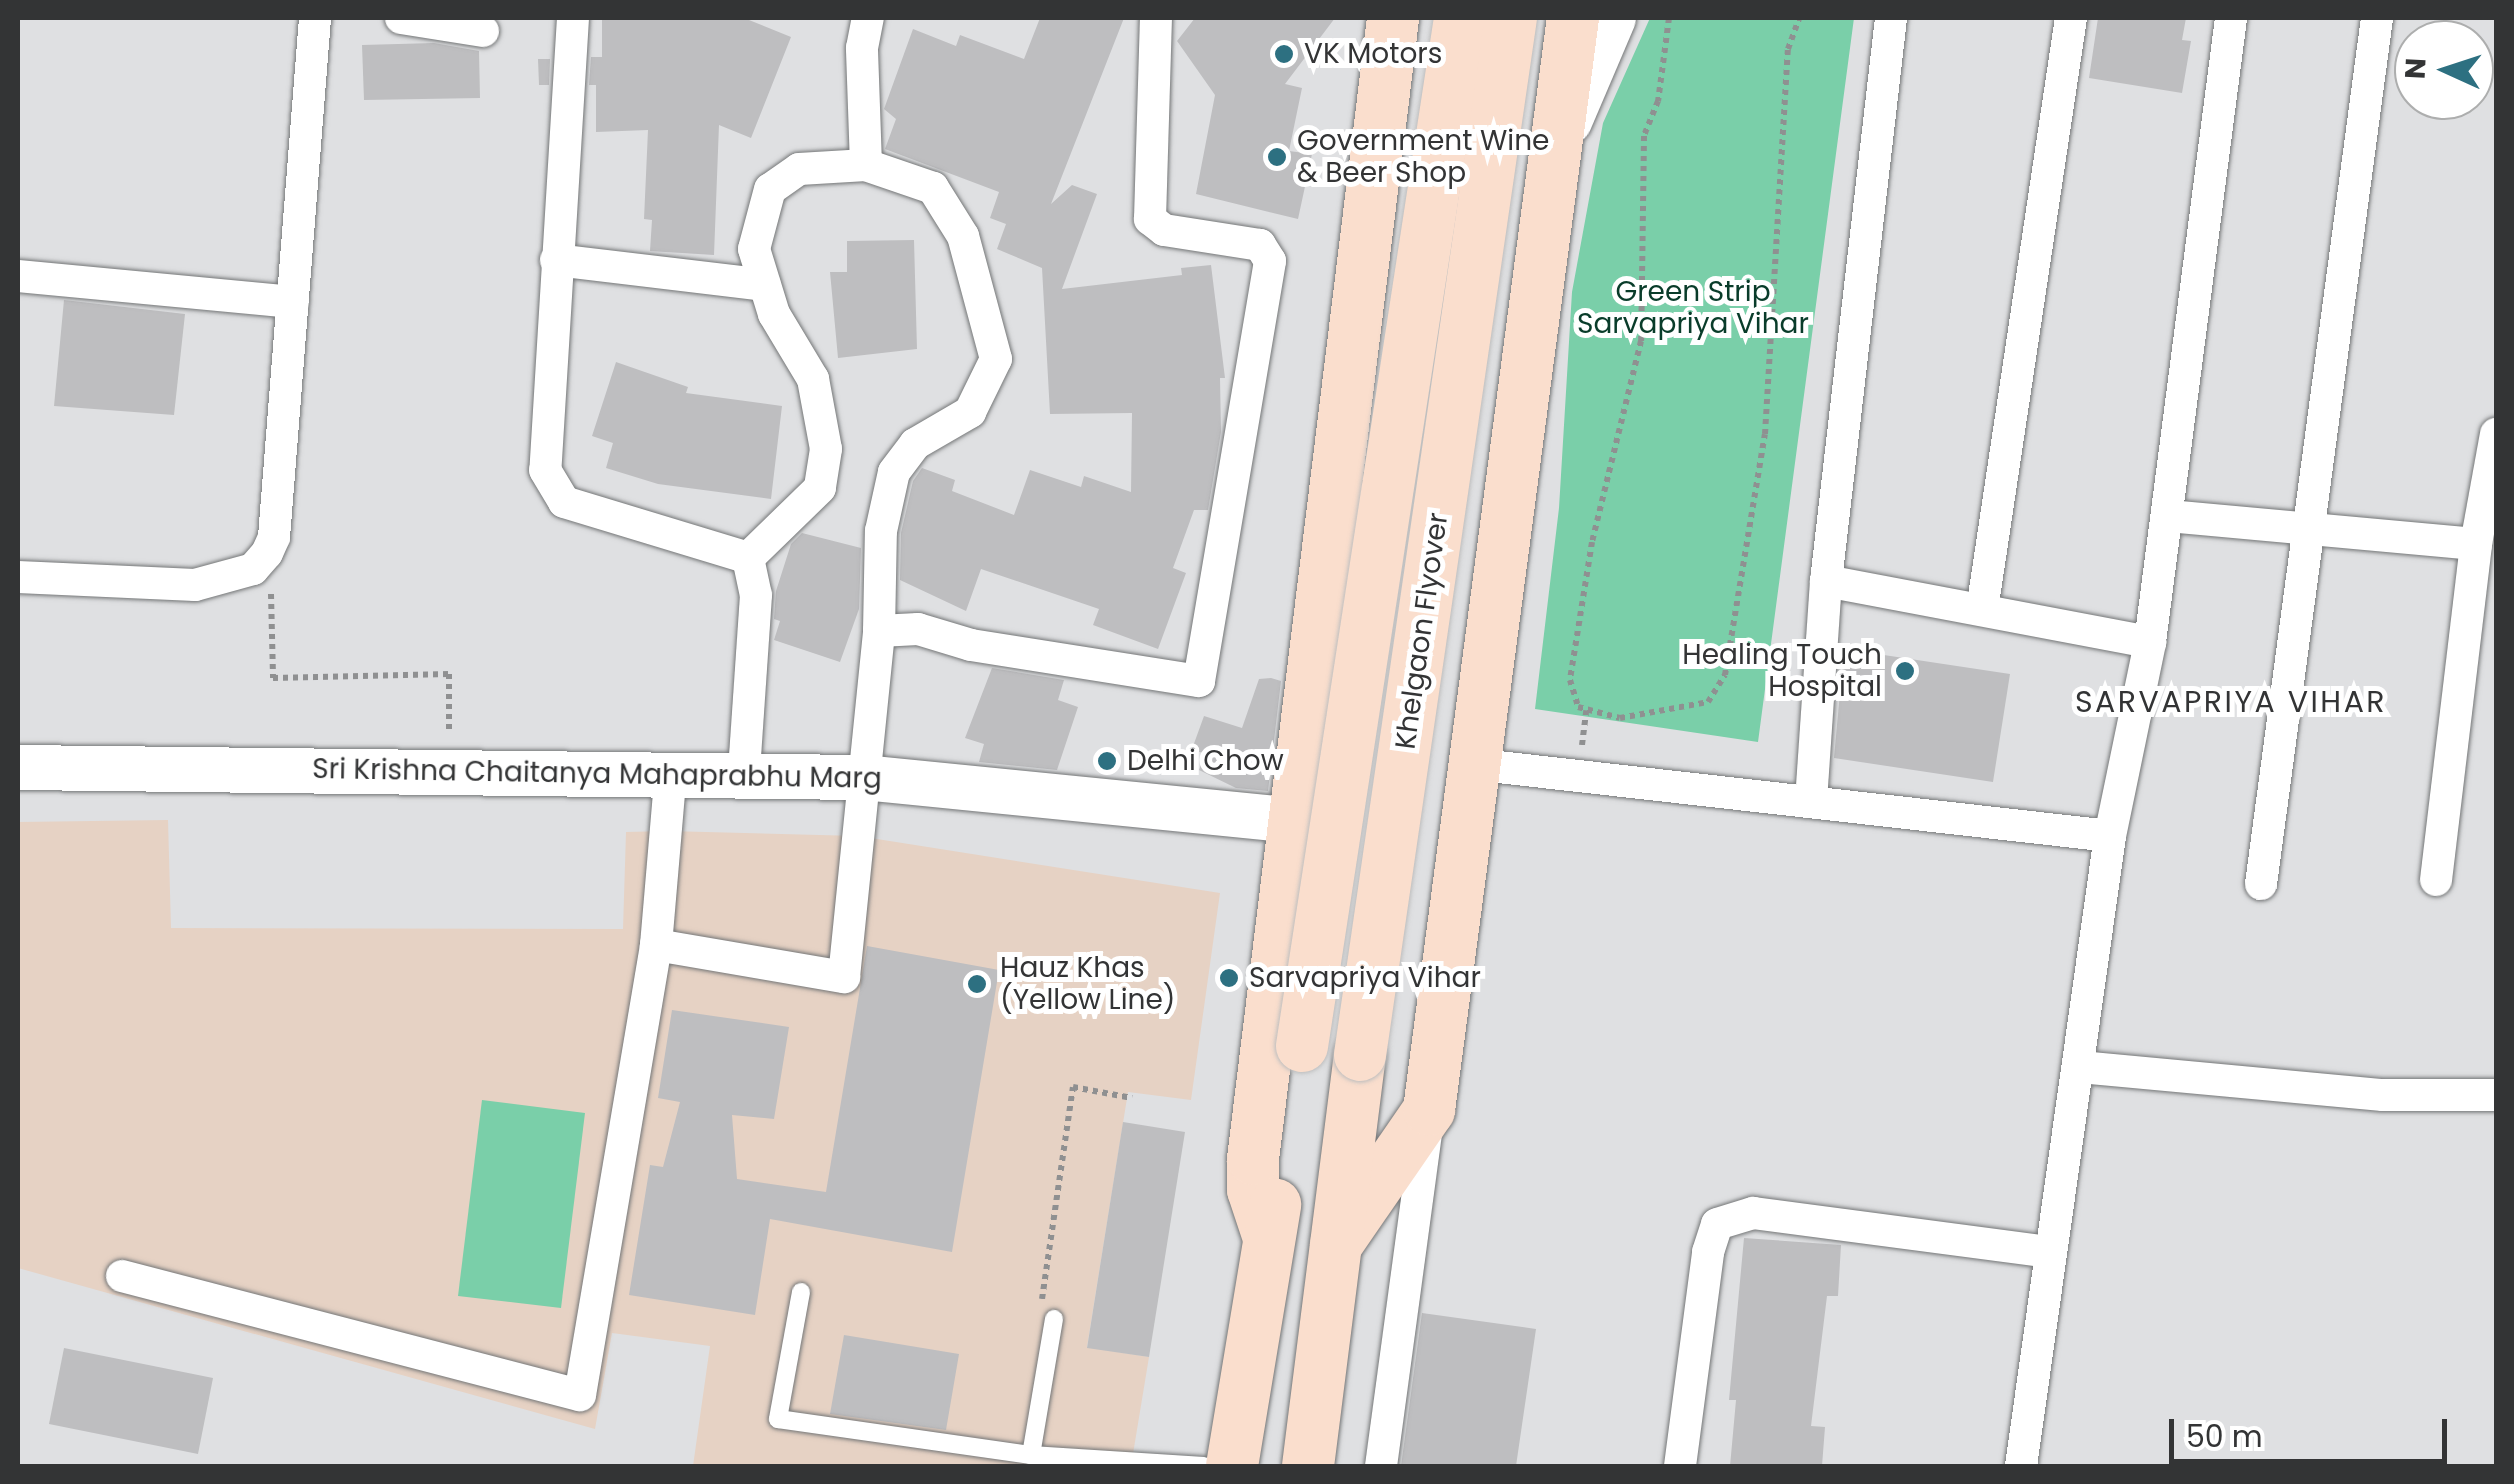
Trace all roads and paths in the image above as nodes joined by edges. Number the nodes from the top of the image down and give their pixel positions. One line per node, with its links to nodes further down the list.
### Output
1 (315, 18): 24 (street)
2 (402, 18): 17 (street)
3 (573, 18): 20 (street)
4 (868, 18): 19 (street)
5 (1156, 18): 34 (street)
6 (1460, 18): 53 (main road, Khelgaon Flyover, bridge)
7 (1511, 18): 54 (main road, Khelgaon Flyover, bridge)
8 (1572, 18): 18 (main road)
9 (1613, 18): 18 (street)
10 (1668, 18): 11 (path)
11 (1799, 18)
12 (1890, 18): 32 (street)
13 (2071, 18): 33 (street)
14 (2230, 18): 27 (street)
15 (2377, 18): 28 (street)
16 (1390, 22): 23 (main road)
17 (484, 31)
18 (1554, 156): 25 (main road)
19 (866, 165): 22 (street); 34 (street)
20 (556, 260): 22 (street); 30 (street)
21 (18, 276): 24 (street)
22 (765, 284): 30 (street)
23 (1360, 289): 25 (main road); 44 (main road)
24 (293, 302): 31 (street)
25 (1533, 313): 37 (main road)
26 (2495, 451): 29 (street)
27 (2168, 516): 28 (street); 35 (street)
28 (2309, 530): 29 (street); 47 (street)
29 (2476, 544): 46 (street)
30 (748, 558): 41 (street)
31 (18, 577)
32 (1826, 581): 33 (street); 43 (street)
33 (1982, 610): 35 (street)
34 (879, 631): 42 (street)
35 (2150, 642): 45 (street)
36 (276, 649): 39 (path)
37 (1472, 764): 43 (street); 52 (main road)
38 (18, 767): 39 (street, Sri Krishna Chaitanya Mahaprabhu Marg)
39 (449, 770): 40 (street, Sri Krishna Chaitanya Mahaprabhu Marg)
40 (671, 770): 41 (street, Sri Krishna Chaitanya Mahaprabhu Marg); 48 (street)
41 (744, 772): 42 (street, Sri Krishna Chaitanya Mahaprabhu Marg)
42 (864, 777): 44 (street, Sri Krishna Chaitanya Mahaprabhu Marg); 48 (street)
43 (1811, 801): 45 (street)
44 (1295, 820): 53 (main road)
45 (2110, 836): 49 (street)
46 (2436, 880)
47 (2261, 884)
48 (656, 945): 56 (street)
49 (2080, 1067): 50 (street); 55 (street)
50 (2496, 1095)
51 (1132, 1098): 58 (path)
52 (1429, 1110): 54 (main road); 63 (street)
53 (1269, 1238): 61 (main road, Khelgaon Flyover)
54 (1336, 1245): 62 (main road, Khelgaon Flyover)
55 (2050, 1252): 64 (street); 65 (street)
56 (122, 1276)
57 (801, 1292): 59 (lane)
58 (1054, 1319): 59 (lane)
59 (1031, 1455): 60 (lane)
60 (1204, 1466)
61 (1232, 1466)
62 (1308, 1466)
63 (1381, 1466)
64 (1680, 1466)
65 (2020, 1466)

